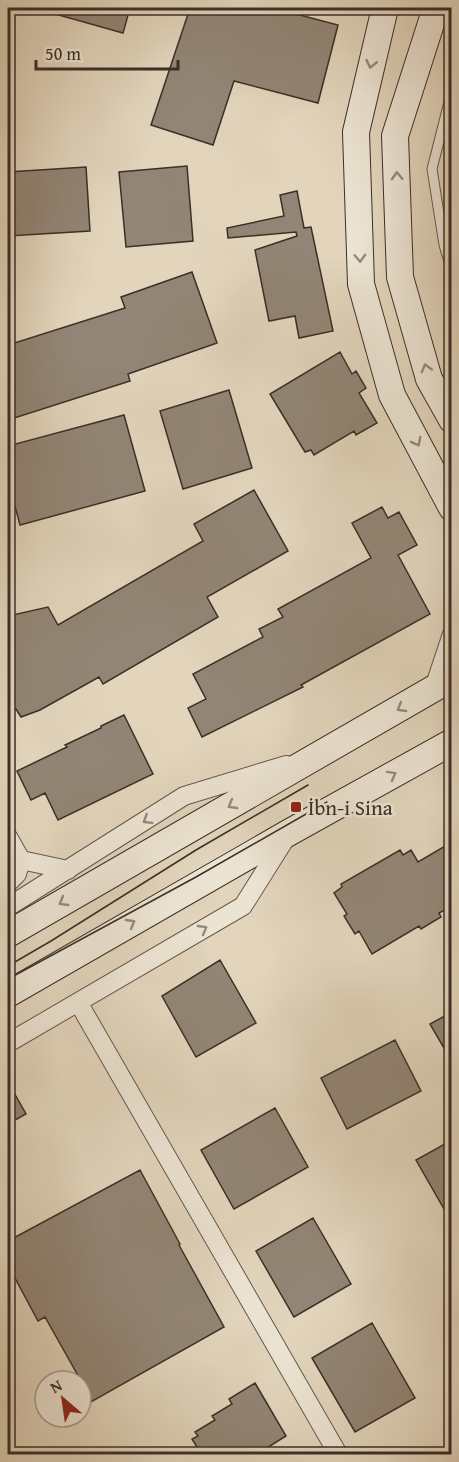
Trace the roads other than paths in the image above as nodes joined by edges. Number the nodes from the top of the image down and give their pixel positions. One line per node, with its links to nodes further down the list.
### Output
1 (385, 8): 6 (main road, one-way to 6)
2 (436, 8): 5 (main road, one-way to 2)
3 (452, 90): 4 (lane)
4 (452, 271)
5 (452, 420)
6 (452, 508)
7 (452, 634): 8 (street)
8 (443, 683): 10 (main road, one-way to 10)
9 (452, 742): 11 (main road, one-way to 9)
10 (319, 755): 14 (street, one-way to 14); 17 (main road, one-way to 17)
11 (290, 832): 18 (main road, one-way to 11); 19 (street, one-way to 11)
12 (8, 837): 13 (street)
13 (21, 860): 14 (street); 15 (street)
14 (68, 870): 16 (street)
15 (8, 883)
16 (8, 907)
17 (8, 934)
18 (8, 994)
19 (78, 1002): 20 (street); 21 (street)
20 (8, 1043)
21 (338, 1455)

